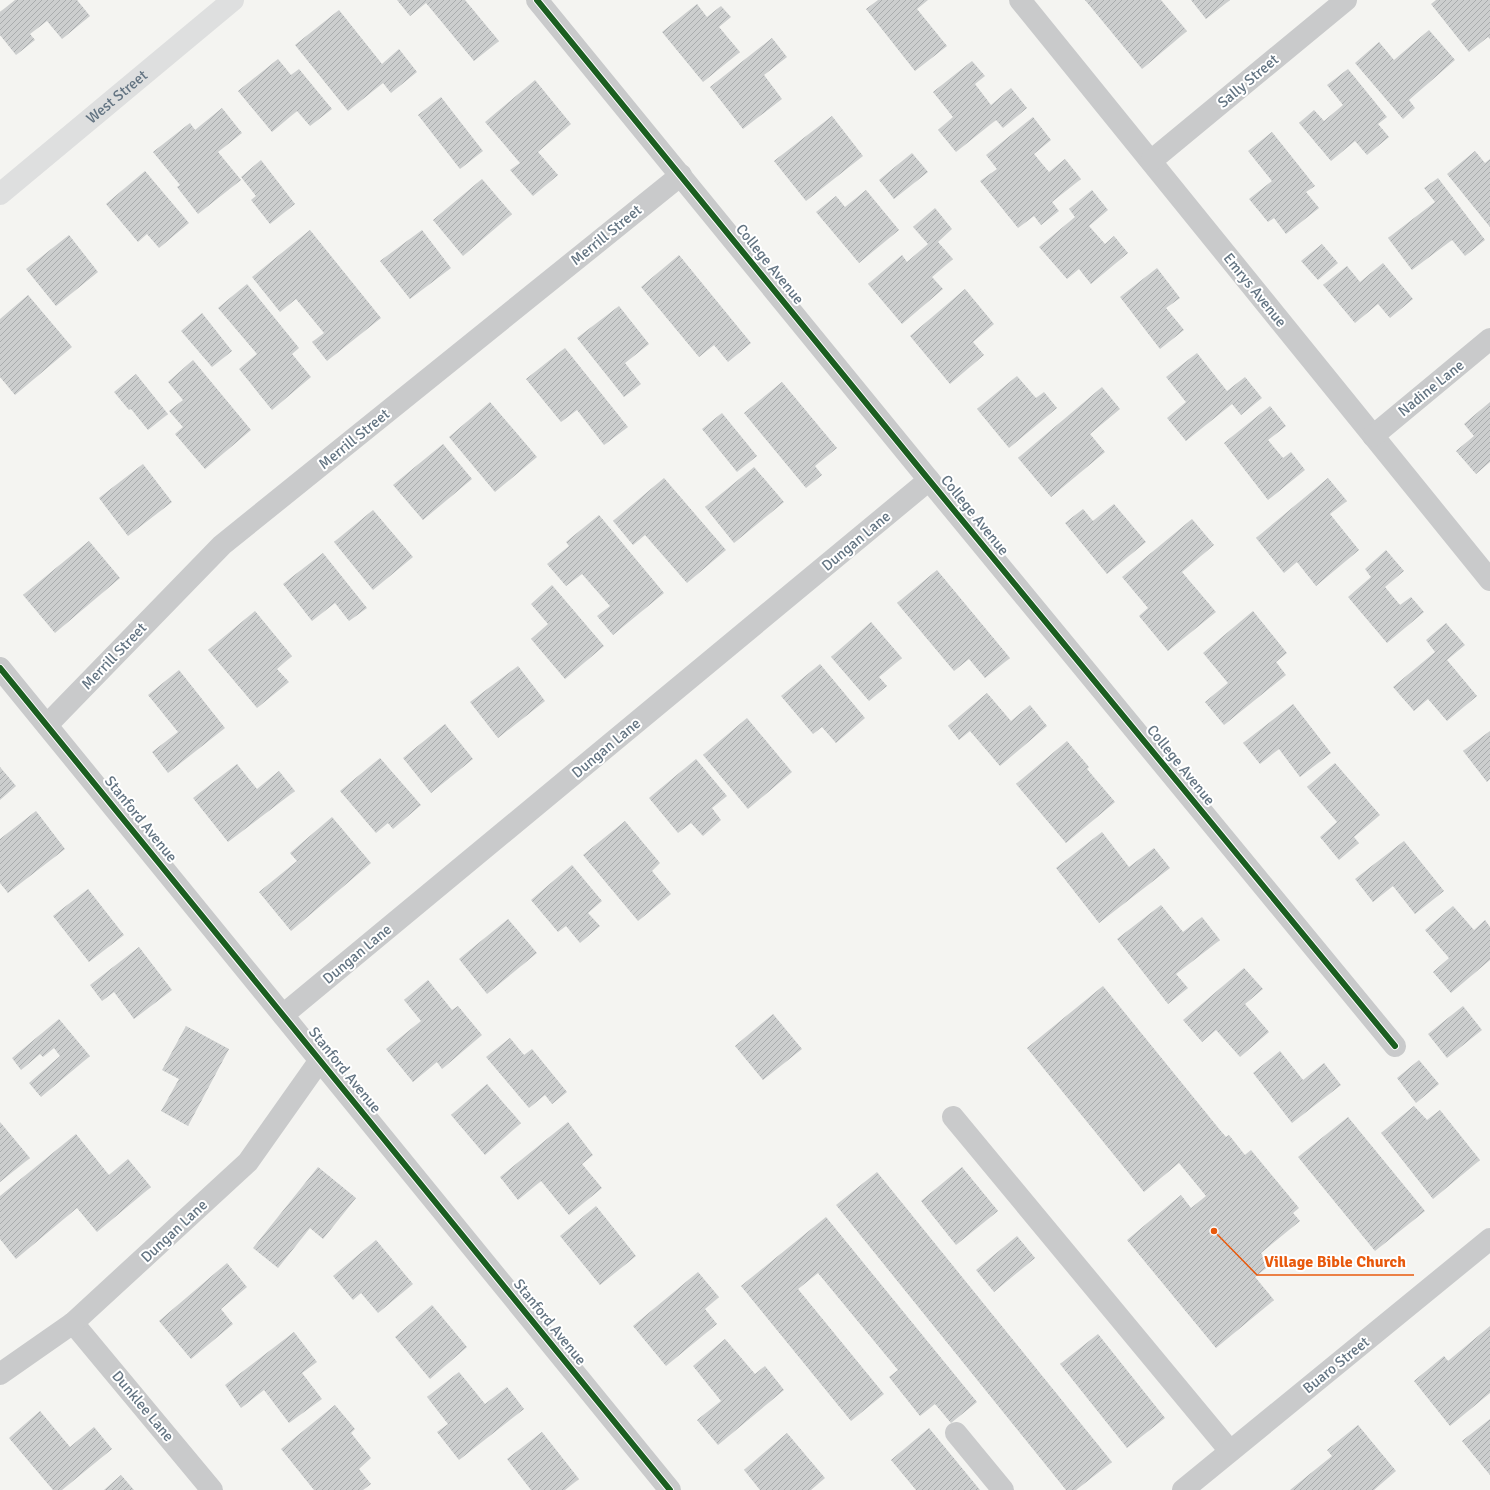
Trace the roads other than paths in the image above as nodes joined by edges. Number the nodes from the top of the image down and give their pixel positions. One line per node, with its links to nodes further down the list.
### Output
1 (234, 0): 7 (main road, West Street)
2 (537, 0): 6 (street, College Avenue)
3 (1020, 0): 5 (street, Emrys Avenue)
4 (1346, 0): 5 (street, Sally Street)
5 (1151, 161): 9 (street, Emrys Avenue)
6 (681, 175): 10 (street, College Avenue); 13 (street, Merrill Street)
7 (0, 194)
8 (1490, 339): 9 (street, Nadine Lane)
9 (1373, 436): 11 (street, Emrys Avenue)
10 (929, 480): 14 (street, Dungan Lane); 15 (street, College Avenue)
11 (1490, 580)
12 (0, 668): 13 (street, Stanford Avenue)
13 (47, 725): 14 (street, Stanford Avenue)
14 (283, 1016): 16 (street, Stanford Avenue)
15 (1395, 1046)
16 (320, 1060): 19 (street, Dungan Lane); 24 (street, Stanford Avenue)
17 (953, 1117): 22 (street)
18 (1490, 1239): 22 (street, Buaro Street)
19 (73, 1323): 20 (street, Dungan Lane); 23 (street, Dunklee Lane)
20 (0, 1374)
21 (956, 1433): 25 (street)
22 (1230, 1451): 26 (street, Buaro Street)
23 (212, 1490)
24 (670, 1490)
25 (1003, 1490)
26 (1183, 1490)

